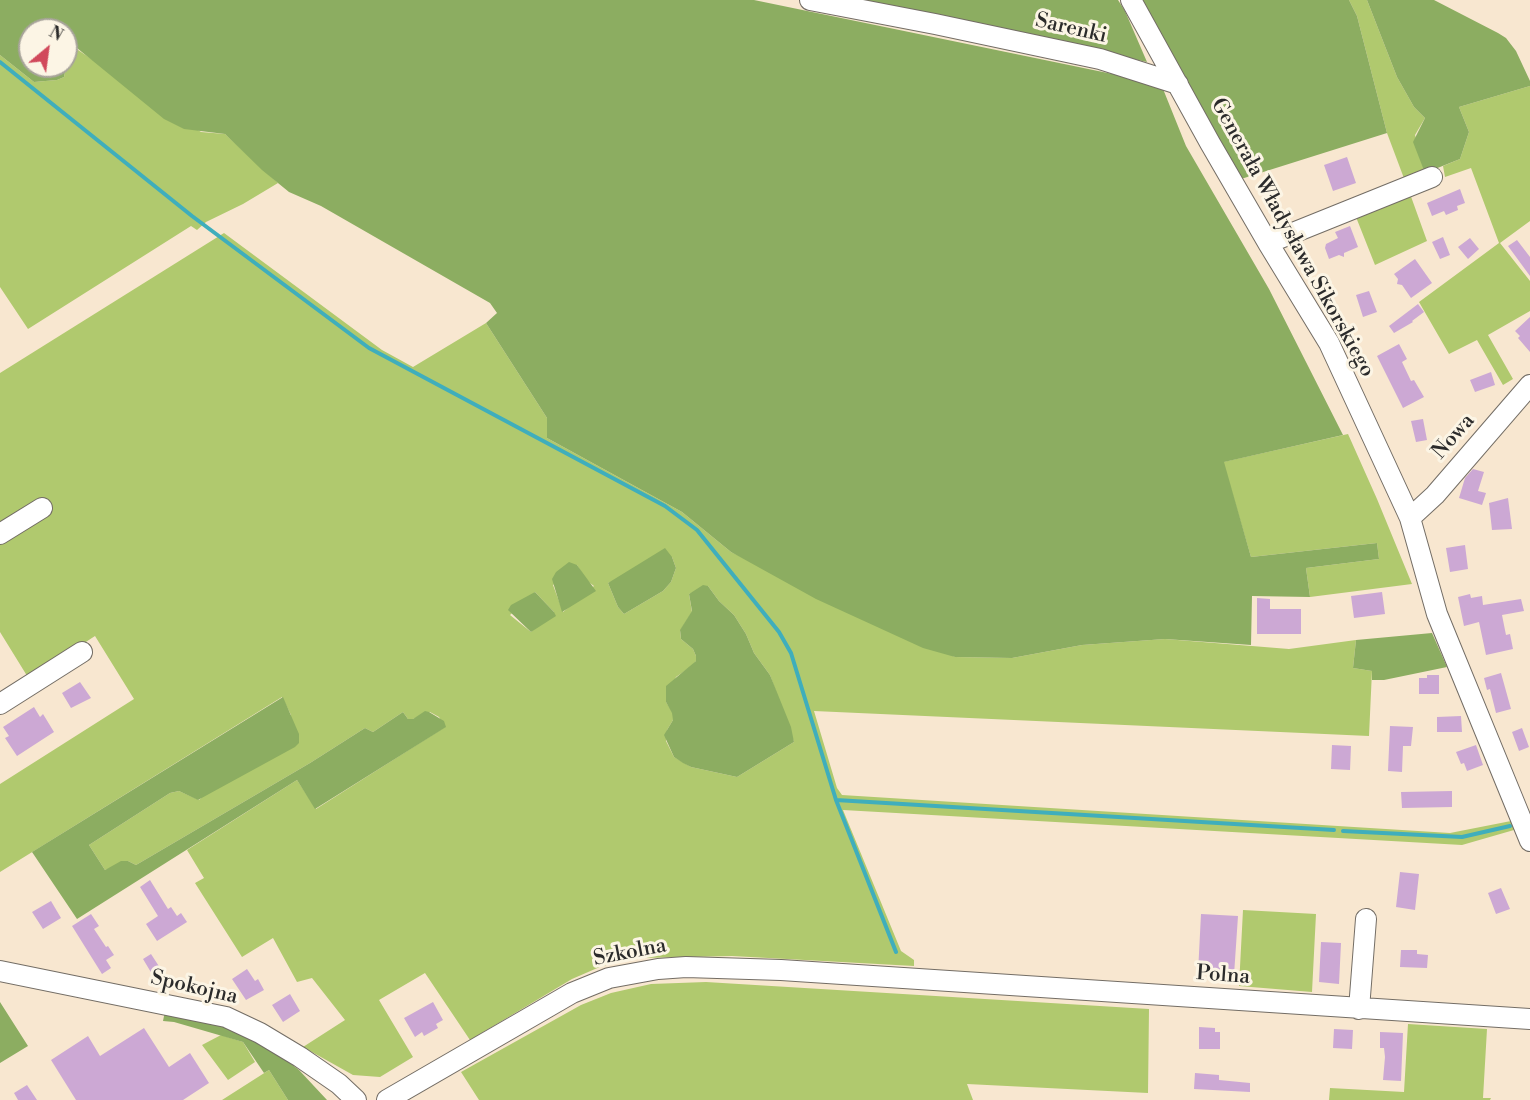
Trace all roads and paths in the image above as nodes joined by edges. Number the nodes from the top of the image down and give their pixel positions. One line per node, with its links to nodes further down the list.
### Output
1 (810, 0): 3 (street, Sarenki)
2 (1131, 0): 3 (street, Generała Władysława Sikorskiego)
3 (1178, 84): 5 (street, Generała Władysława Sikorskiego)
4 (1432, 177): 5 (street)
5 (1268, 243): 8 (street, Generała Władysława Sikorskiego)
6 (1530, 385): 8 (street, Nowa)
7 (42, 508): 9 (street)
8 (1410, 518): 12 (street, Generała Władysława Sikorskiego)
9 (0, 534)
10 (82, 652): 11 (street)
11 (0, 704)
12 (1530, 841)
13 (1366, 919): 16 (street)
14 (0, 971): 18 (street, Spokojna)
15 (912, 978): 16 (street, Polna); 19 (street, Szkolna)
16 (1359, 1009): 17 (street, Polna)
17 (1530, 1019)
18 (356, 1100)
19 (387, 1100)

